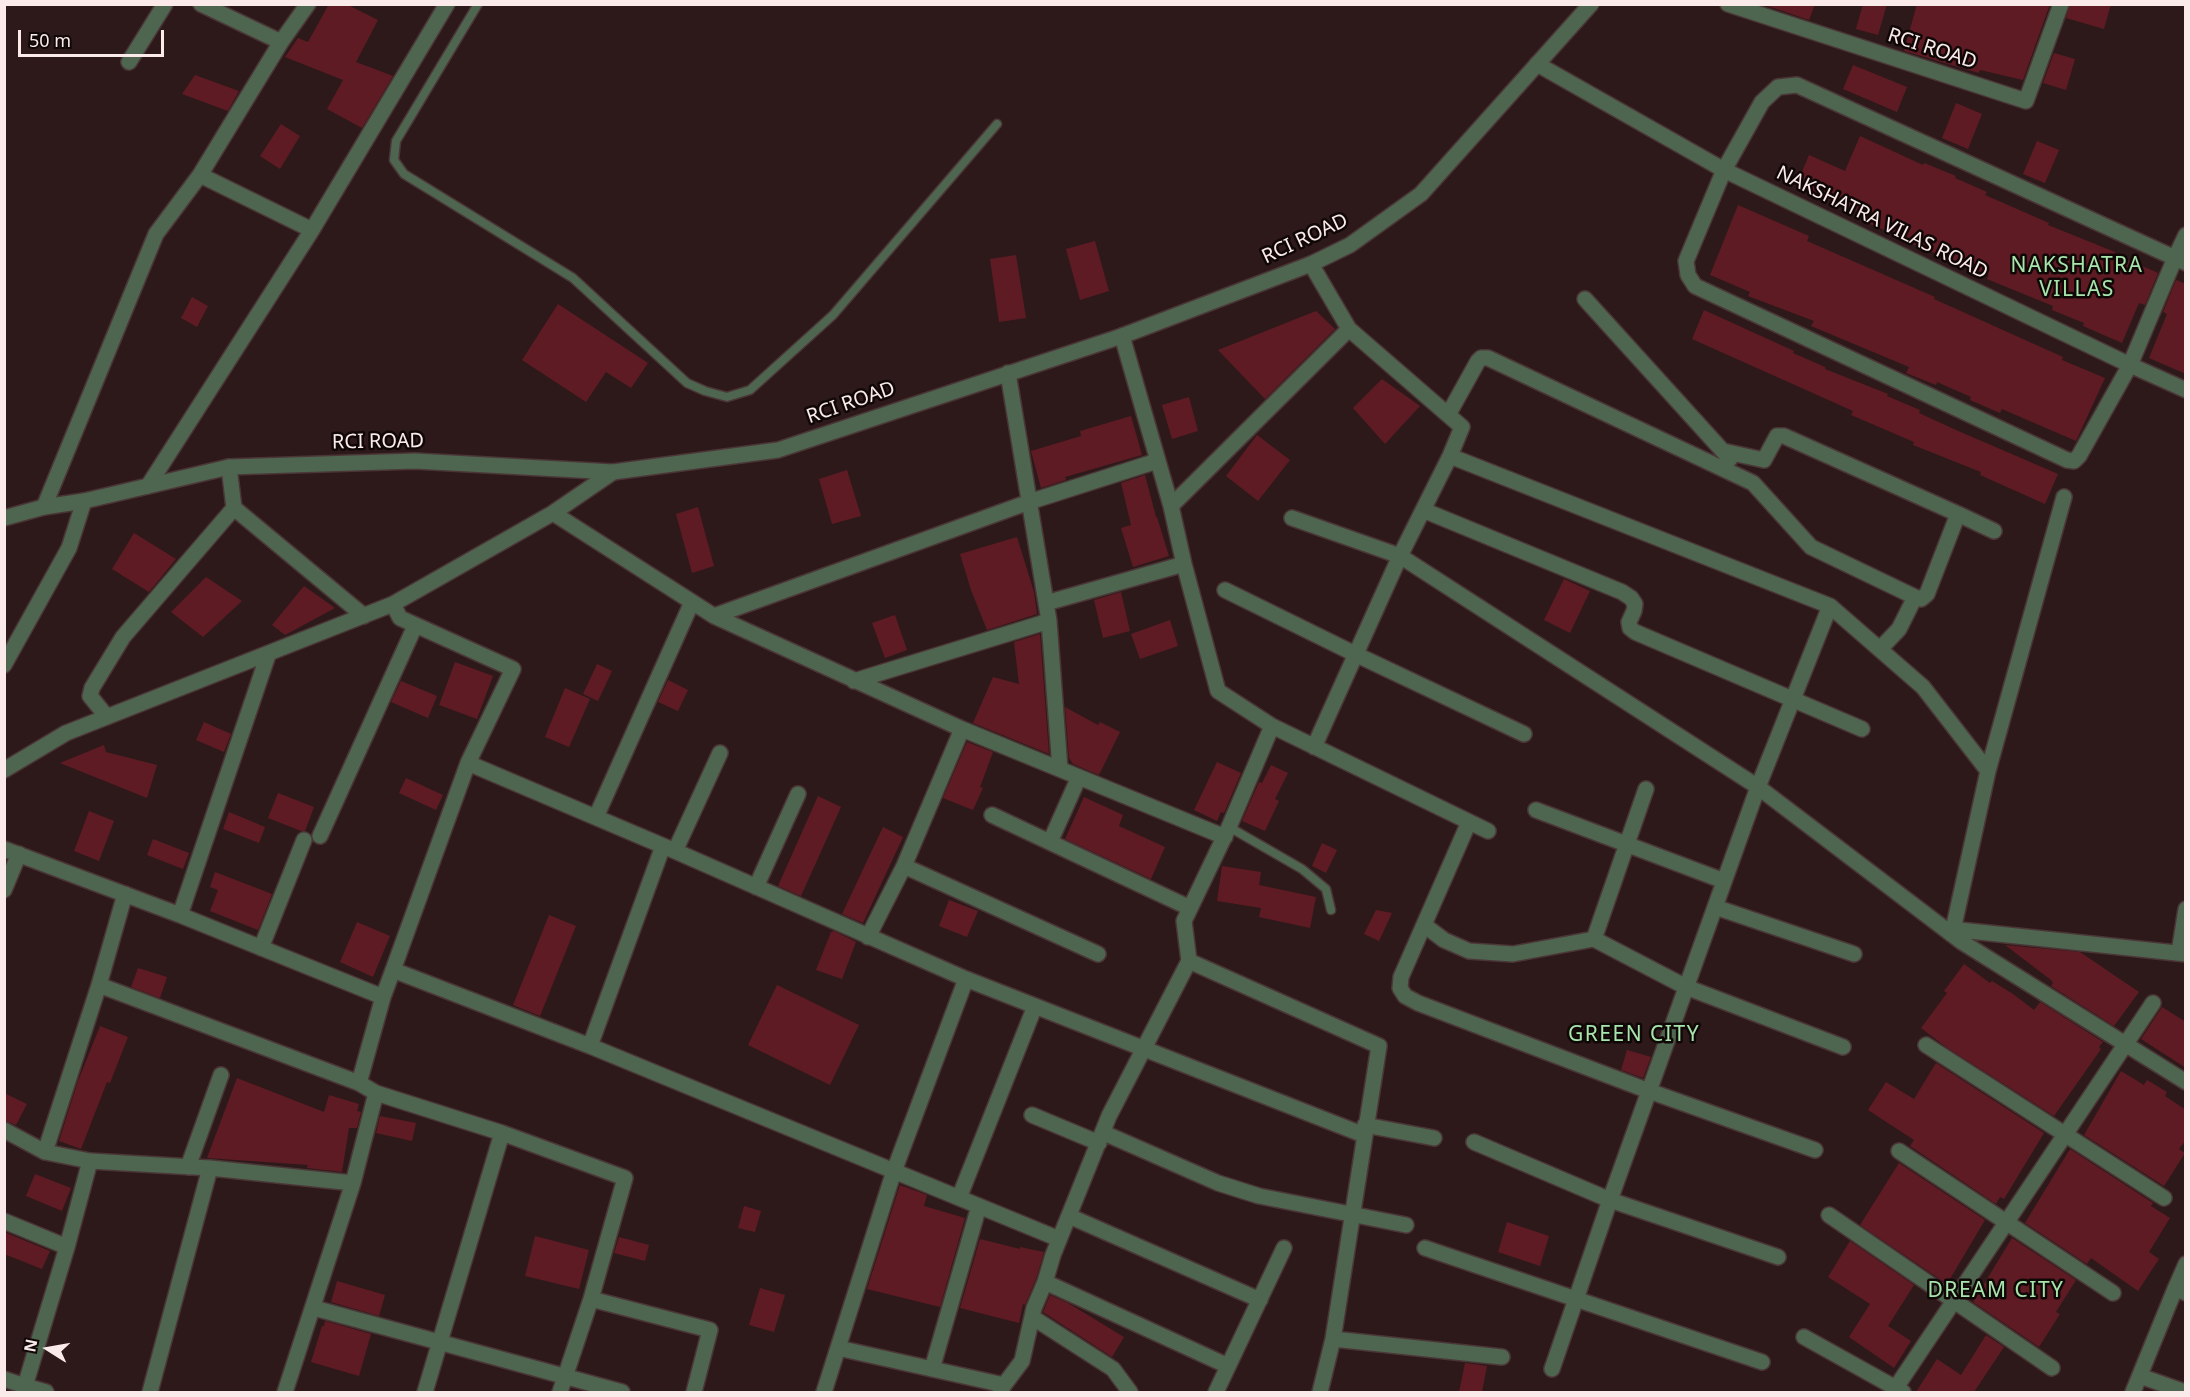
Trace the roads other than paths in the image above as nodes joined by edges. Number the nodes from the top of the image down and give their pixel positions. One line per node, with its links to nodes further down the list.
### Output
1 (165, 4): 10 (street)
2 (201, 4): 9 (street)
3 (308, 4): 9 (street)
4 (447, 4): 15 (street)
5 (478, 4): 12 (lane)
6 (1591, 4): 11 (street, RCI ROAD)
7 (1728, 4): 8 (street, RCI ROAD)
8 (2061, 4)
9 (281, 42): 14 (street)
10 (129, 63)
11 (1537, 64): 13 (street); 18 (street, RCI ROAD)
12 (997, 124)
13 (1724, 170): 17 (street); 22 (street, NAKSHATRA VILAS ROAD); 22 (street)
14 (200, 175): 15 (street); 37 (street)
15 (312, 230): 32 (street)
16 (2186, 235): 17 (street)
17 (2180, 261): 22 (street)
18 (1311, 264): 20 (street); 21 (street, RCI ROAD)
19 (1585, 299): 26 (street)
20 (1350, 329): 25 (street); 36 (street)
21 (1122, 336): 23 (street, RCI ROAD); 28 (street)
22 (2130, 365): 24 (street, NAKSHATRA VILAS ROAD)
23 (1008, 373): 30 (street, RCI ROAD); 35 (street)
24 (2186, 390)
25 (1448, 415): 27 (street); 31 (street)
26 (1724, 451): 31 (street); 41 (street)
27 (1450, 456): 39 (street); 52 (street)
28 (1157, 461): 35 (street); 36 (street)
29 (229, 467): 30 (street, RCI ROAD); 32 (street, RCI ROAD); 38 (street)
30 (613, 472): 40 (street)
31 (1753, 483): 48 (street)
32 (148, 486): 34 (street, RCI ROAD)
33 (2064, 497): 73 (street)
34 (84, 501): 37 (street, RCI ROAD); 60 (street)
35 (1029, 502): 50 (street); 54 (street)
36 (1171, 506): 46 (street)
37 (44, 507): 42 (street, RCI ROAD)
38 (234, 508): 53 (street); 63 (street)
39 (1423, 510): 45 (street); 62 (street)
40 (553, 513): 49 (street); 51 (street)
41 (1958, 514): 44 (street); 48 (street)
42 (4, 518)
43 (1292, 518): 45 (street)
44 (1994, 531)
45 (1400, 556): 58 (street); 75 (street)
46 (1184, 564): 50 (street); 64 (street)
47 (1225, 590): 58 (street)
48 (1915, 597): 57 (street)
49 (692, 602): 54 (street); 80 (street)
50 (1046, 603): 55 (street)
51 (393, 604): 53 (street); 56 (street)
52 (1830, 606): 57 (street); 62 (street)
53 (364, 616): 59 (street)
54 (714, 616): 61 (street)
55 (1048, 621): 61 (street); 71 (street)
56 (415, 626): 70 (street); 84 (street)
57 (1880, 649): 73 (street)
58 (1355, 654): 67 (street); 68 (street)
59 (268, 655): 63 (street); 99 (street)
60 (4, 665)
61 (854, 681): 65 (street)
62 (1793, 699): 66 (street); 75 (street)
63 (107, 717): 72 (street)
64 (1272, 726): 68 (street); 83 (street)
65 (962, 729): 71 (street); 90 (street)
66 (1862, 729)
67 (1524, 734)
68 (1314, 747): 81 (street)
69 (720, 753): 88 (street)
70 (468, 763): 80 (street); 109 (street)
71 (1060, 769): 74 (street)
72 (4, 770)
73 (1988, 771): 101 (street)
74 (1079, 777): 83 (street); 86 (street)
75 (1758, 787): 91 (street); 101 (street)
76 (1646, 789): 87 (street)
77 (798, 794): 92 (street)
78 (1536, 810): 87 (street)
79 (992, 815): 86 (street)
80 (596, 817): 88 (street)
81 (1469, 822): 82 (street); 100 (street)
82 (1488, 831)
83 (1227, 832): 96 (street); 98 (lane)
84 (320, 836)
85 (304, 840): 104 (street)
86 (1050, 842): 96 (street)
87 (1628, 846): 91 (street); 103 (street)
88 (669, 848): 92 (street); 118 (street)
89 (12, 852): 93 (street); 94 (street)
90 (904, 866): 102 (street); 106 (street)
91 (1724, 881): 95 (street)
92 (756, 887): 102 (street)
93 (4, 890)
94 (125, 894): 99 (street); 111 (street)
95 (1715, 907): 107 (street); 112 (street)
96 (1190, 908): 108 (street)
97 (2186, 909): 105 (street)
98 (1331, 910)
99 (180, 915): 104 (street)
100 (1424, 925): 103 (street); 124 (street)
101 (1952, 932): 105 (street); 116 (street)
102 (868, 937): 110 (street)
103 (1594, 939): 112 (street)
104 (261, 948): 113 (street)
105 (2182, 953)
106 (1098, 954)
107 (1854, 954)
108 (1189, 961): 120 (street); 128 (street)
109 (393, 970): 113 (street); 118 (street)
110 (966, 980): 115 (street); 140 (street)
111 (99, 985): 123 (street); 136 (street)
112 (1686, 987): 119 (street); 124 (street)
113 (383, 998): 123 (street)
114 (2154, 1003): 116 (street)
115 (1035, 1006): 120 (street); 142 (street)
116 (2127, 1043): 122 (street); 130 (street)
117 (1926, 1045): 130 (street)
118 (590, 1046): 140 (street)
119 (1844, 1047)
120 (1146, 1049): 128 (street); 131 (street)
121 (221, 1075): 138 (street)
122 (2186, 1082)
123 (359, 1083): 125 (street)
124 (1649, 1091): 134 (street); 144 (street)
125 (376, 1093): 129 (street); 141 (street)
126 (1032, 1115): 131 (street)
127 (4, 1130): 136 (street)
128 (1364, 1130): 132 (street); 146 (street)
129 (502, 1133): 162 (street); 169 (street)
130 (2065, 1136): 143 (street); 150 (street)
131 (1101, 1138): 146 (street); 148 (street)
132 (1434, 1138)
133 (1474, 1142): 144 (street)
134 (1815, 1150)
135 (1899, 1151): 150 (street)
136 (45, 1152): 137 (street)
137 (90, 1161): 138 (street); 153 (street)
138 (188, 1167): 139 (street)
139 (210, 1168): 141 (street); 184 (street)
140 (894, 1171): 142 (street); 170 (street)
141 (353, 1183): 165 (street)
142 (959, 1198): 145 (street)
143 (2164, 1198)
144 (1610, 1200): 156 (street); 161 (street)
145 (979, 1206): 152 (street); 175 (street)
146 (1352, 1215): 151 (street); 168 (street)
147 (1829, 1215): 164 (street)
148 (1069, 1216): 152 (street); 163 (street)
149 (4, 1221): 153 (street)
150 (2007, 1222): 160 (street); 164 (street)
151 (1406, 1224)
152 (1059, 1239): 158 (street)
153 (67, 1247): 180 (street)
154 (1284, 1248): 163 (street)
155 (1425, 1248): 161 (street)
156 (1778, 1257)
157 (2186, 1264): 159 (street)
158 (1045, 1282): 166 (street); 173 (street)
159 (2180, 1291): 178 (street)
160 (2113, 1293)
161 (1575, 1298): 172 (street); 176 (street)
162 (591, 1299): 177 (street); 189 (street)
163 (1260, 1300): 173 (street)
164 (1954, 1301): 174 (street); 182 (street)
165 (314, 1308): 169 (street); 185 (street)
166 (1032, 1317): 181 (street); 191 (street)
167 (1804, 1337): 182 (street)
168 (1333, 1340): 171 (street); 193 (street)
169 (440, 1343): 177 (street); 186 (street)
170 (838, 1348): 175 (street); 190 (street)
171 (1502, 1358)
172 (1762, 1362)
173 (1228, 1366): 192 (street)
174 (2052, 1368)
175 (932, 1369): 181 (street)
176 (1552, 1369)
177 (565, 1376): 187 (street); 188 (street)
178 (2140, 1376): 194 (street); 195 (street)
179 (4, 1379): 180 (street)
180 (24, 1389): 183 (street)
181 (1002, 1389)
182 (1897, 1391)
183 (46, 1392)
184 (150, 1392)
185 (285, 1392)
186 (425, 1392)
187 (560, 1392)
188 (622, 1392)
189 (694, 1392)
190 (824, 1392)
191 (1130, 1392)
192 (1216, 1392)
193 (1320, 1392)
194 (2133, 1392)
195 (2186, 1392)

